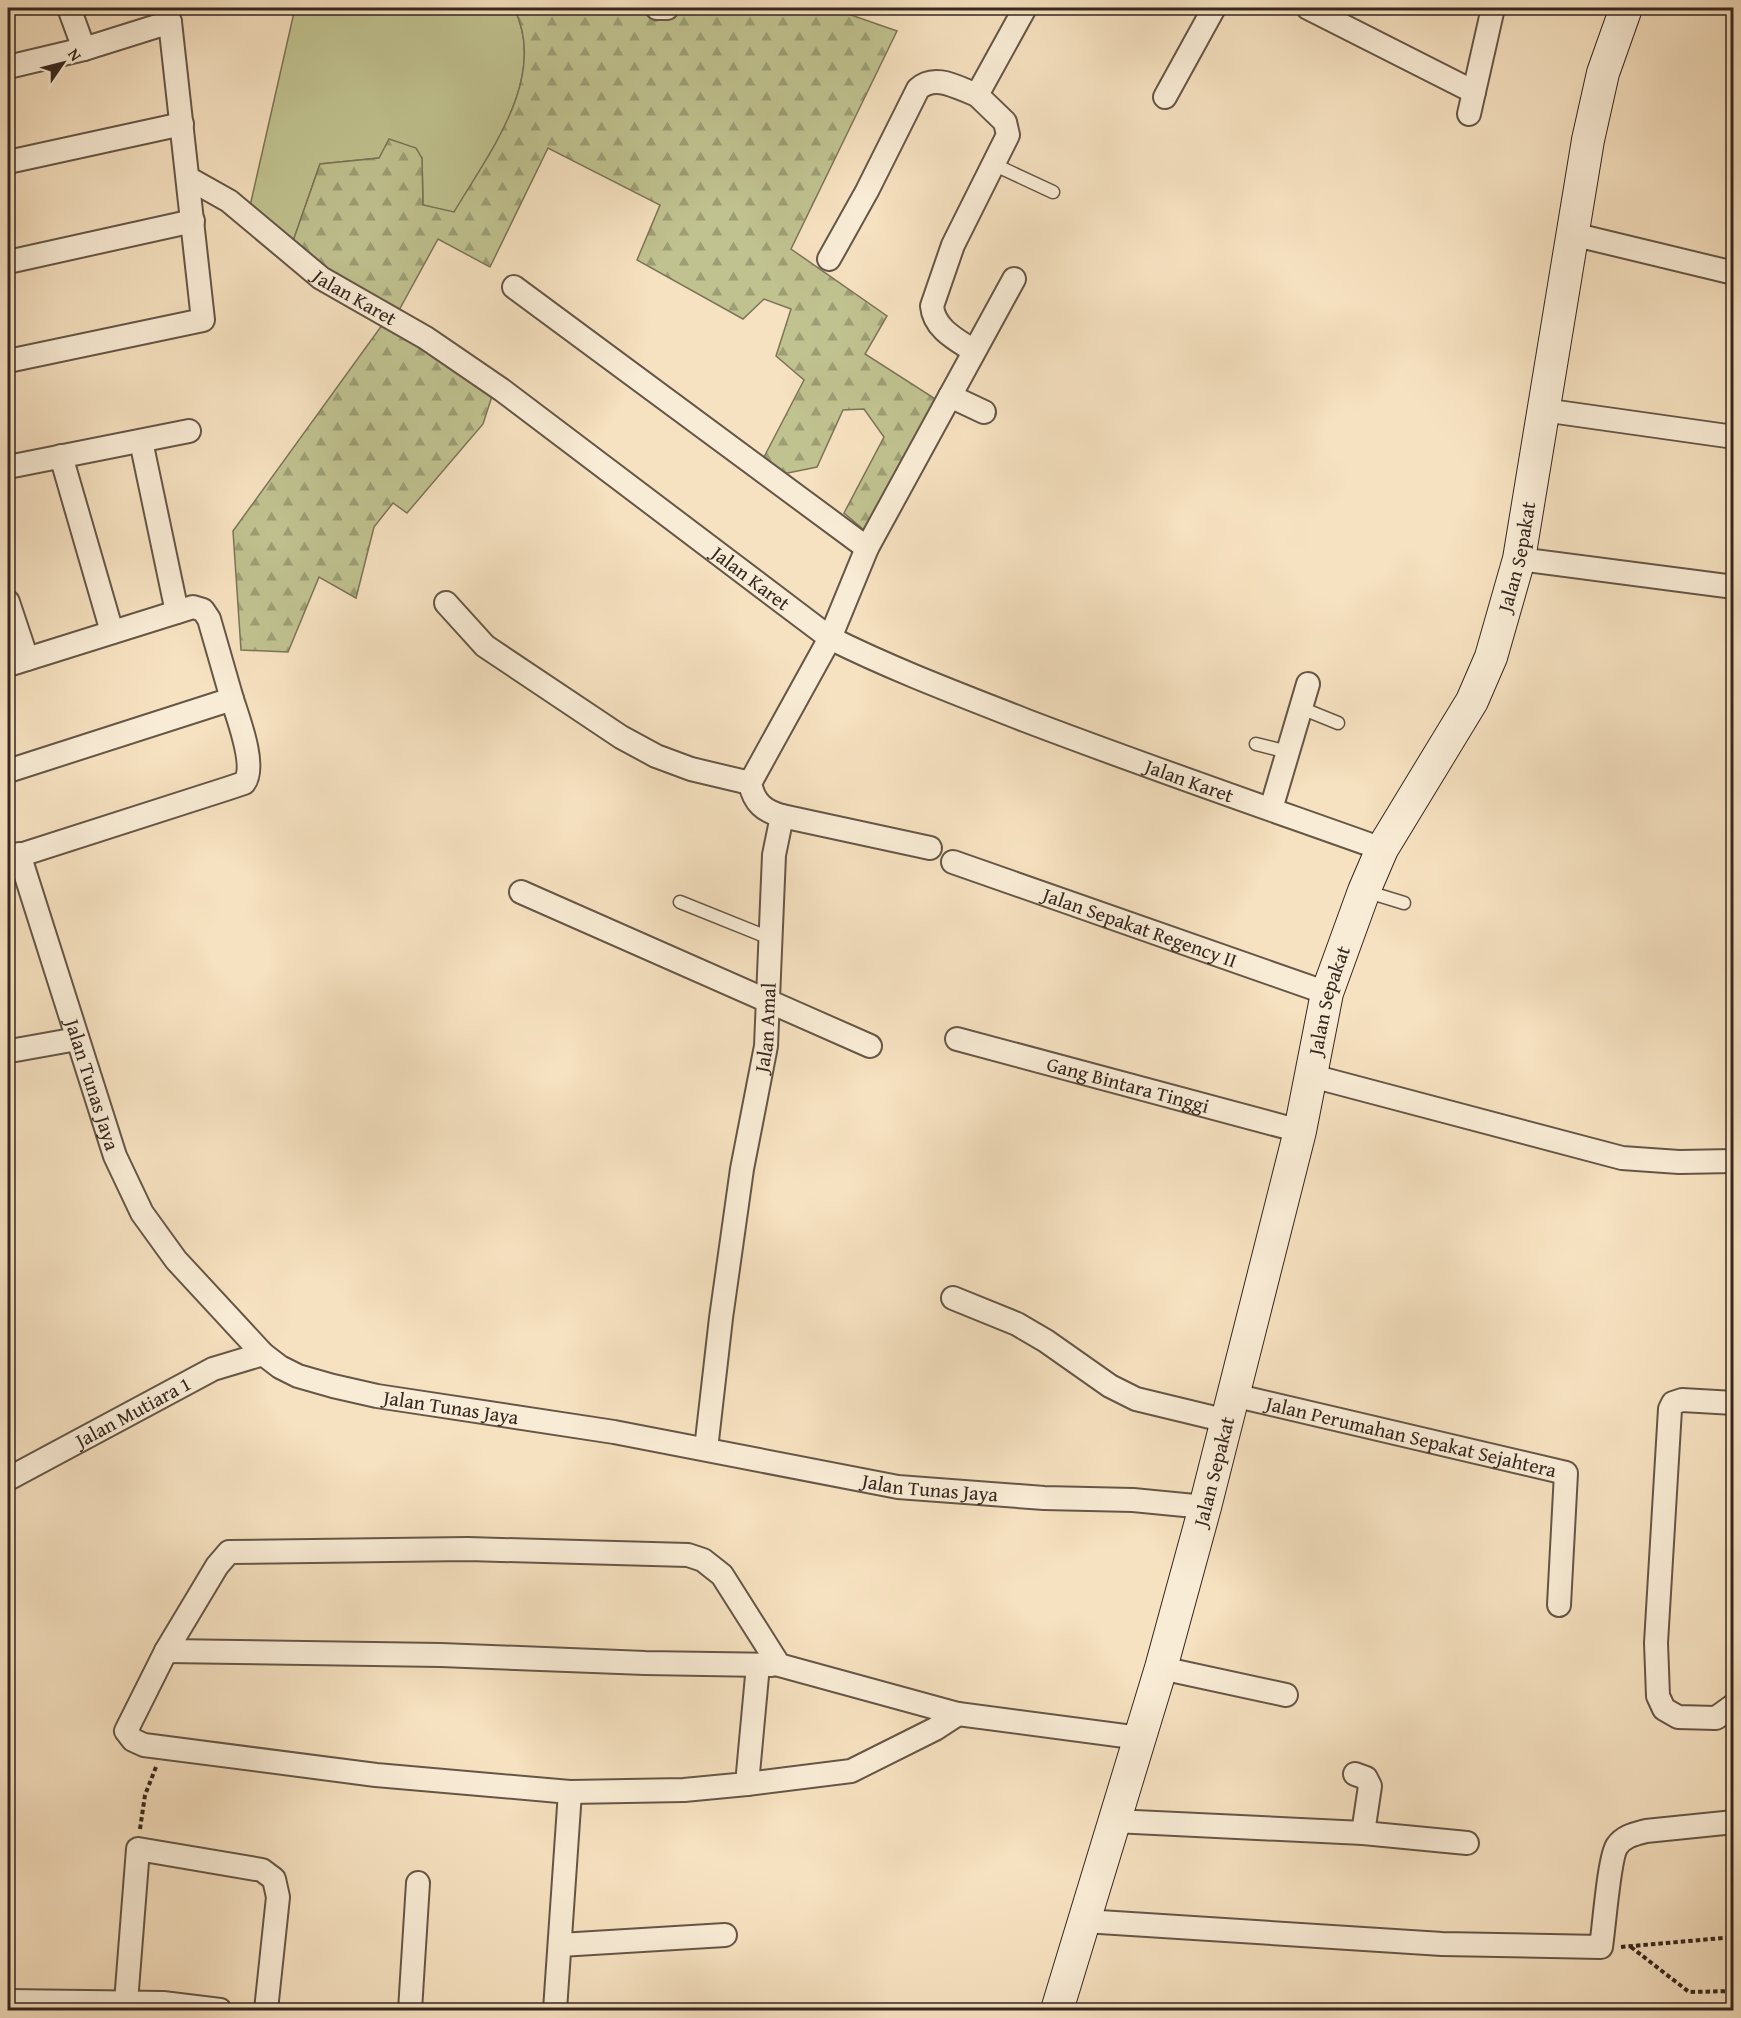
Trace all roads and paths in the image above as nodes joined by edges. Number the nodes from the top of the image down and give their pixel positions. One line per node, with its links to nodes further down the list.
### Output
1 (69, 8): 10 (street)
2 (657, 8): 3 (street)
3 (667, 8)
4 (1025, 8): 12 (street)
5 (1214, 8): 13 (street)
6 (1308, 8): 7 (street)
7 (1493, 8)
8 (1626, 8): 20 (main road, Jalan Sepakat)
9 (167, 15): 10 (street); 14 (street)
10 (84, 49): 11 (street)
11 (8, 67)
12 (977, 95): 16 (street); 21 (street)
13 (1165, 97)
14 (182, 124): 15 (street); 17 (street)
15 (8, 162)
16 (995, 165): 18 (lane); 26 (street)
17 (188, 178): 19 (street); 43 (street, Jalan Karet)
18 (1053, 192)
19 (193, 221): 22 (street); 27 (street)
20 (1572, 234): 23 (street); 29 (main road, Jalan Sepakat)
21 (829, 259)
22 (8, 262)
23 (1734, 273)
24 (1014, 279): 26 (street)
25 (514, 287): 36 (street)
26 (974, 351): 28 (street)
27 (8, 361)
28 (950, 396): 30 (street); 36 (street)
29 (1542, 410): 32 (street); 37 (main road, Jalan Sepakat)
30 (984, 412)
31 (189, 431): 33 (street)
32 (1732, 431)
33 (141, 441): 34 (street); 41 (street)
34 (61, 456): 35 (street); 42 (street)
35 (8, 467)
36 (867, 548): 43 (street)
37 (1519, 559): 38 (street); 56 (main road, Jalan Sepakat)
38 (1734, 587)
39 (8, 602): 44 (street)
40 (446, 603): 52 (street)
41 (177, 612): 42 (street); 46 (street)
42 (112, 632): 44 (street)
43 (830, 638): 52 (street); 53 (street, Jalan Karet)
44 (17, 662)
45 (1308, 684): 47 (street)
46 (232, 699): 51 (street); 57 (street)
47 (1301, 708): 48 (lane); 50 (street)
48 (1338, 723)
49 (1256, 744): 50 (lane)
50 (1288, 752): 53 (street)
51 (8, 771)
52 (750, 783): 54 (street)
53 (1271, 809): 56 (street, Jalan Karet)
54 (782, 816): 55 (street); 63 (street, Jalan Amal)
55 (930, 848)
56 (1382, 849): 59 (main road, Jalan Sepakat)
57 (13, 856): 66 (street, Jalan Tunas Jaya)
58 (953, 862): 64 (street, Jalan Sepakat Regency II)
59 (1364, 891): 62 (lane); 64 (main road, Jalan Sepakat)
60 (521, 892): 65 (street)
61 (680, 902): 63 (lane)
62 (1404, 903)
63 (772, 939): 65 (street, Jalan Amal)
64 (1327, 993): 70 (main road, Jalan Sepakat)
65 (769, 1002): 68 (street); 77 (street, Jalan Amal)
66 (77, 1039): 69 (street); 74 (street, Jalan Tunas Jaya)
67 (957, 1039): 71 (street, Gang Bintara Tinggi)
68 (870, 1046)
69 (10, 1051)
70 (1312, 1076): 71 (main road, Jalan Sepakat); 72 (street)
71 (1300, 1131): 76 (main road, Jalan Sepakat)
72 (1734, 1161)
73 (953, 1298): 76 (street)
74 (263, 1354): 77 (street, Jalan Tunas Jaya); 78 (street, Jalan Mutiara 1)
75 (1734, 1403): 85 (street)
76 (1230, 1408): 79 (main road, Jalan Sepakat); 80 (street, Jalan Perumahan Sepakat Sejahtera)
77 (706, 1449): 79 (street, Jalan Tunas Jaya)
78 (8, 1479)
79 (1205, 1507): 83 (main road, Jalan Sepakat)
80 (1559, 1605)
81 (166, 1651): 82 (street); 82 (street); 88 (street)
82 (769, 1665): 86 (street); 90 (street)
83 (1161, 1668): 84 (street); 87 (main road, Jalan Sepakat)
84 (1286, 1695)
85 (1734, 1705)
86 (958, 1714): 87 (street); 90 (street)
87 (1140, 1738): 92 (main road, Jalan Sepakat)
88 (166, 1748): 91 (street); 96 (path)
89 (1355, 1774): 94 (street)
90 (747, 1784): 91 (street)
91 (570, 1792): 101 (street)
92 (1114, 1821): 94 (street); 98 (main road, Jalan Sepakat)
93 (1734, 1822): 98 (street)
94 (1363, 1833): 95 (street)
95 (1467, 1843)
96 (138, 1849): 104 (street); 108 (street)
97 (418, 1884): 109 (street)
98 (1084, 1921): 111 (main road, Jalan Sepakat)
99 (725, 1935): 101 (street)
100 (1734, 1937): 102 (path)
101 (560, 1945): 110 (street)
102 (1734, 1991)
103 (8, 2001): 105 (street)
104 (126, 2002): 105 (street); 106 (street)
105 (74, 2005)
106 (162, 2007): 107 (street)
107 (220, 2010)
108 (266, 2010)
109 (410, 2010)
110 (555, 2010)
111 (1057, 2010)

